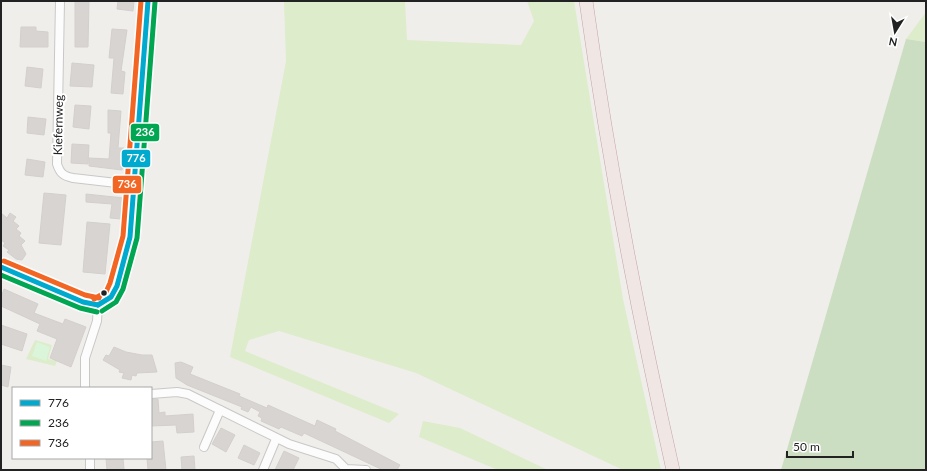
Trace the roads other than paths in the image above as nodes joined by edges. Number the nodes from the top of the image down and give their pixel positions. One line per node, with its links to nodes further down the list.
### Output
1 (60, 1): 4 (street, Kiefernweg)
2 (148, 1): 4 (street)
3 (586, 1): 17 (highway)
4 (134, 184): 6 (street)
5 (1, 267): 6 (street)
6 (98, 305): 7 (street)
7 (85, 387)
8 (152, 394): 9 (street)
9 (220, 410): 10 (street); 11 (street)
10 (276, 438): 13 (street); 15 (street)
11 (204, 447)
12 (90, 459): 14 (street)
13 (346, 469): 16 (street)
14 (90, 470)
15 (263, 470)
16 (366, 470)
17 (673, 470)

